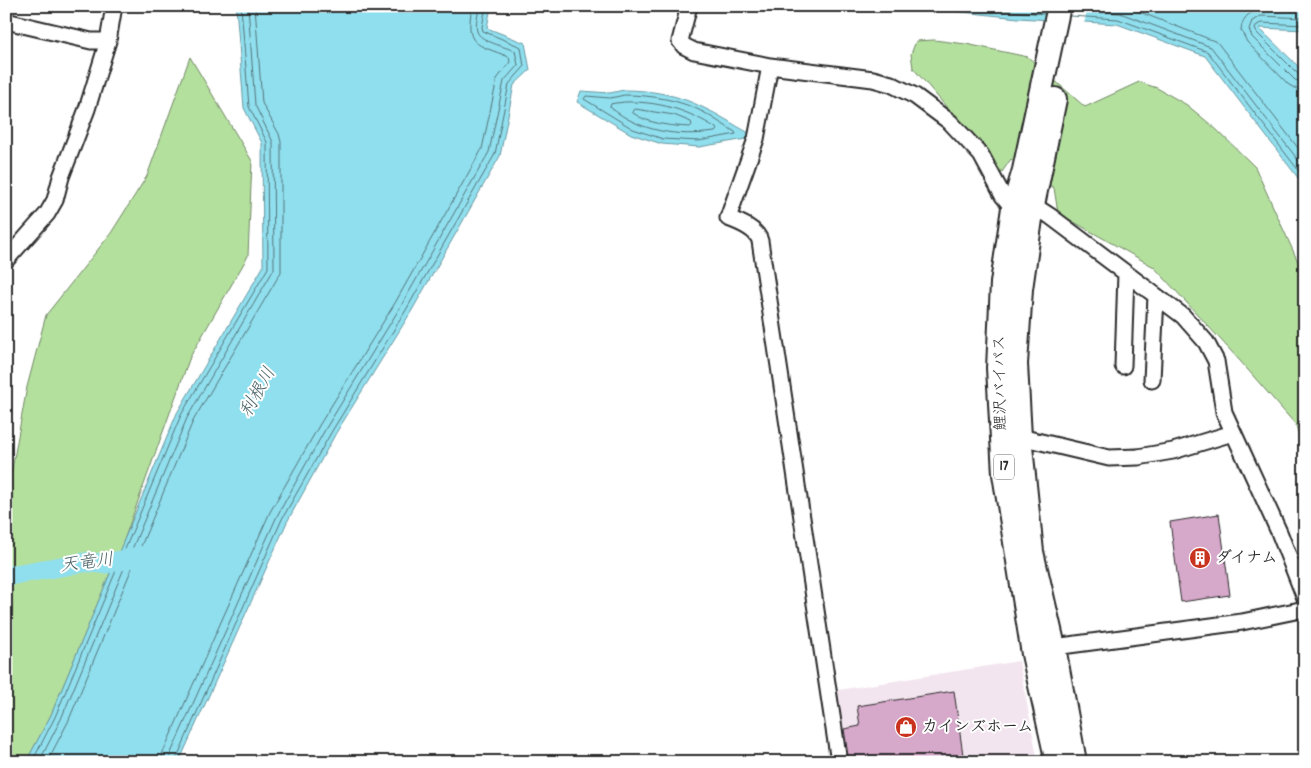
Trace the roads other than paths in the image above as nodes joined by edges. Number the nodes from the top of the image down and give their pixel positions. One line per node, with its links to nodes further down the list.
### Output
1 (114, 6): 6 (street)
2 (689, 6): 7 (street)
3 (1059, 6): 8 (highway, 鯉沢バイパス / 17)
4 (1074, 6): 8 (highway, 鯉沢バイパス / 17)
5 (6, 21): 6 (street)
6 (108, 41): 10 (street)
7 (770, 66): 9 (street); 20 (street)
8 (1031, 175): 9 (highway, 鯉沢バイパス / 17)
9 (1023, 207): 11 (street); 16 (highway, 鯉沢バイパス / 17); 21 (highway, 鯉沢バイパス / 17)
10 (6, 260)
11 (1126, 273): 12 (street); 13 (street)
12 (1156, 296): 14 (street); 15 (street)
13 (1123, 366)
14 (1152, 380)
15 (1233, 433): 16 (street); 17 (street)
16 (1020, 437): 19 (highway, 鯉沢バイパス / 17)
17 (1305, 598)
18 (1305, 608): 19 (street)
19 (1054, 647): 22 (highway, 鯉沢バイパス / 17)
20 (839, 762)
21 (1057, 762)
22 (1075, 762)

